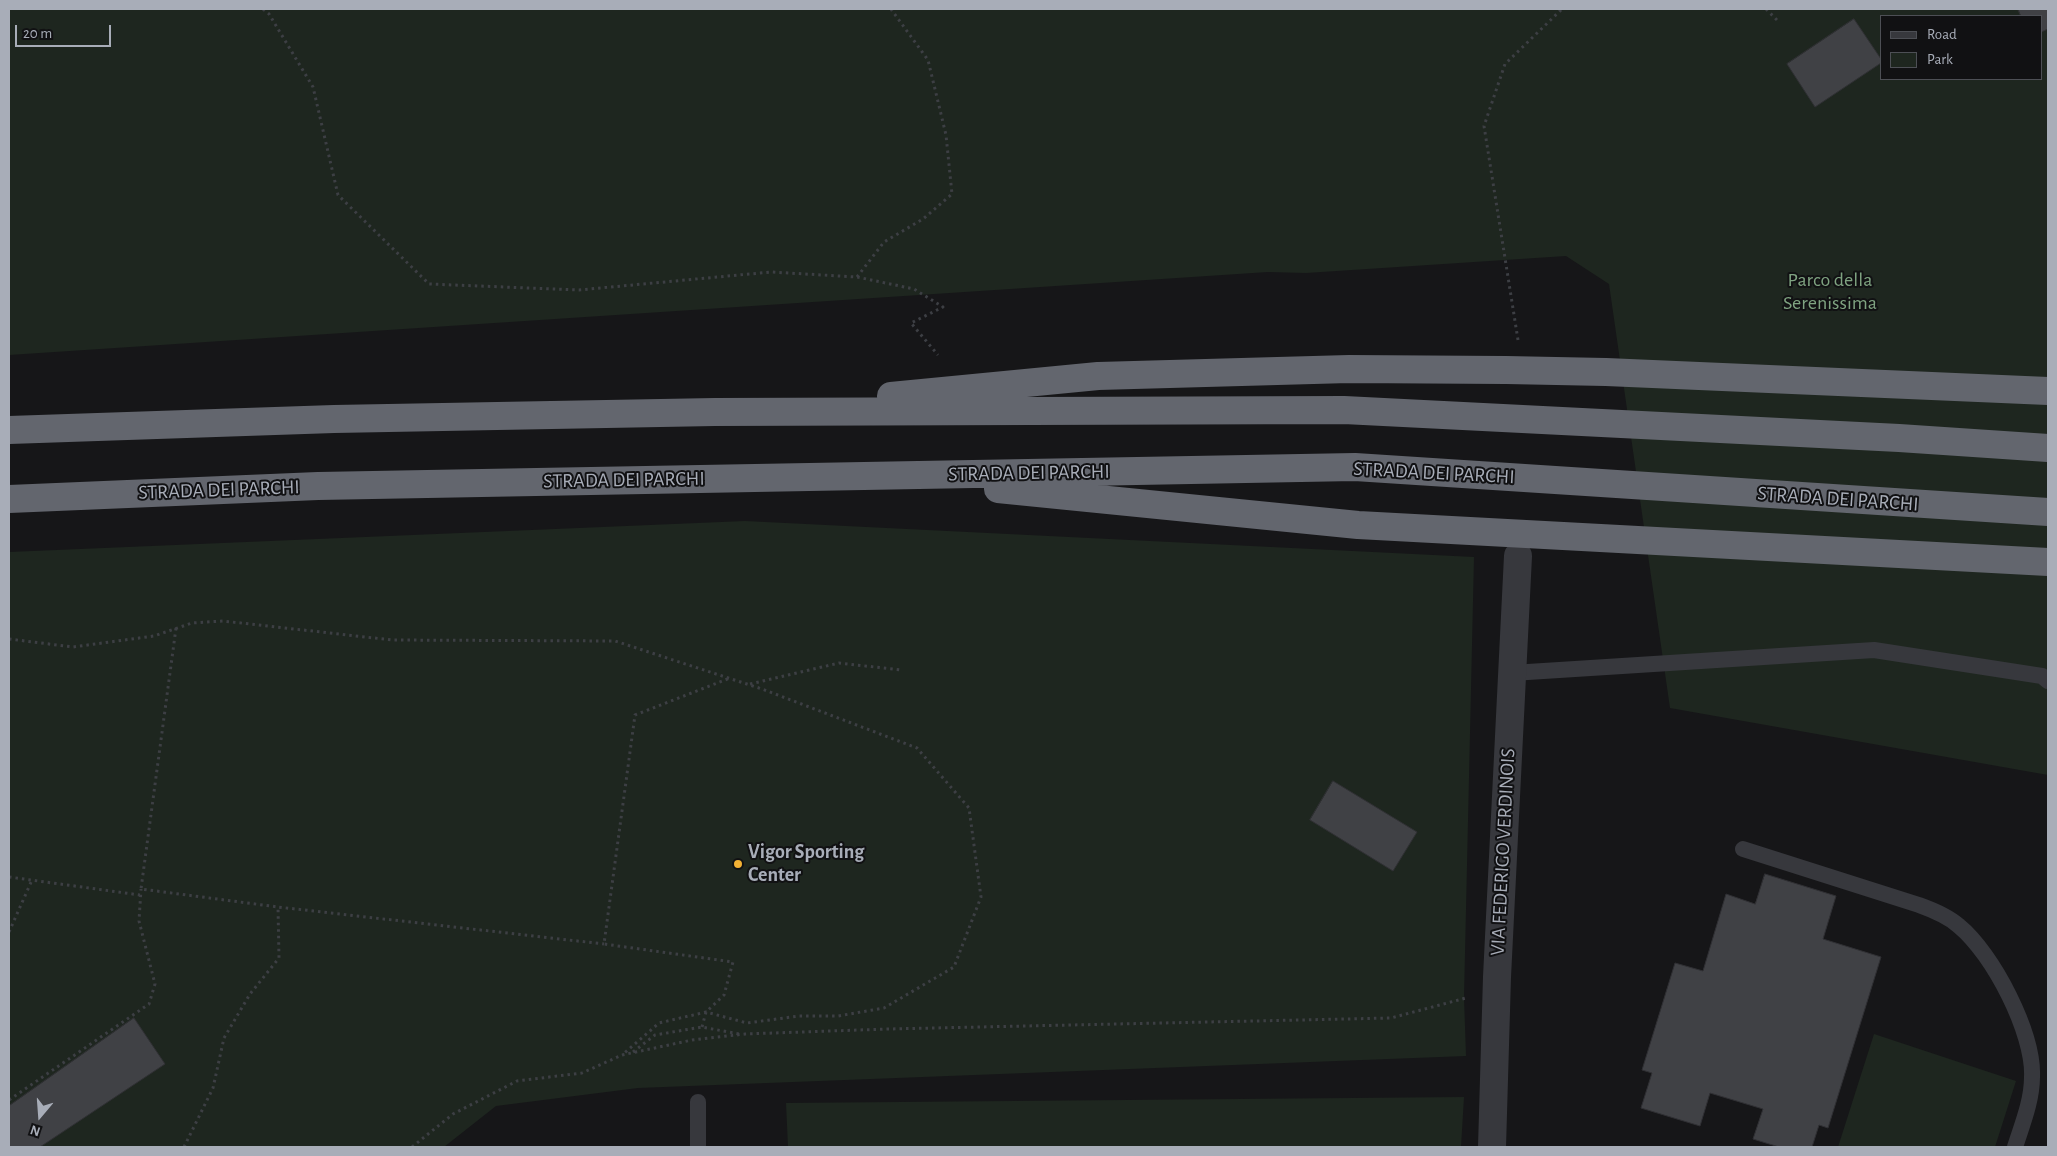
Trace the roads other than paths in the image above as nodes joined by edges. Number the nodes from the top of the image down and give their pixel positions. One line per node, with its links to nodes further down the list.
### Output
1 (2048, 391): 2 (highway)
2 (715, 412): 3 (highway); 4 (highway)
3 (9, 430)
4 (2048, 448)
5 (850, 476): 6 (highway, STRADA DEI PARCHI); 7 (highway, STRADA DEI PARCHI); 9 (highway)
6 (9, 499)
7 (2048, 512)
8 (1518, 556): 10 (street, VIA FEDERIGO VERDINOIS)
9 (2048, 562)
10 (1512, 673): 11 (lane); 15 (street, VIA FEDERIGO VERDINOIS)
11 (2048, 681)
12 (1743, 849): 16 (lane)
13 (698, 1102): 14 (lane)
14 (698, 1147)
15 (1492, 1147)
16 (2015, 1147)

